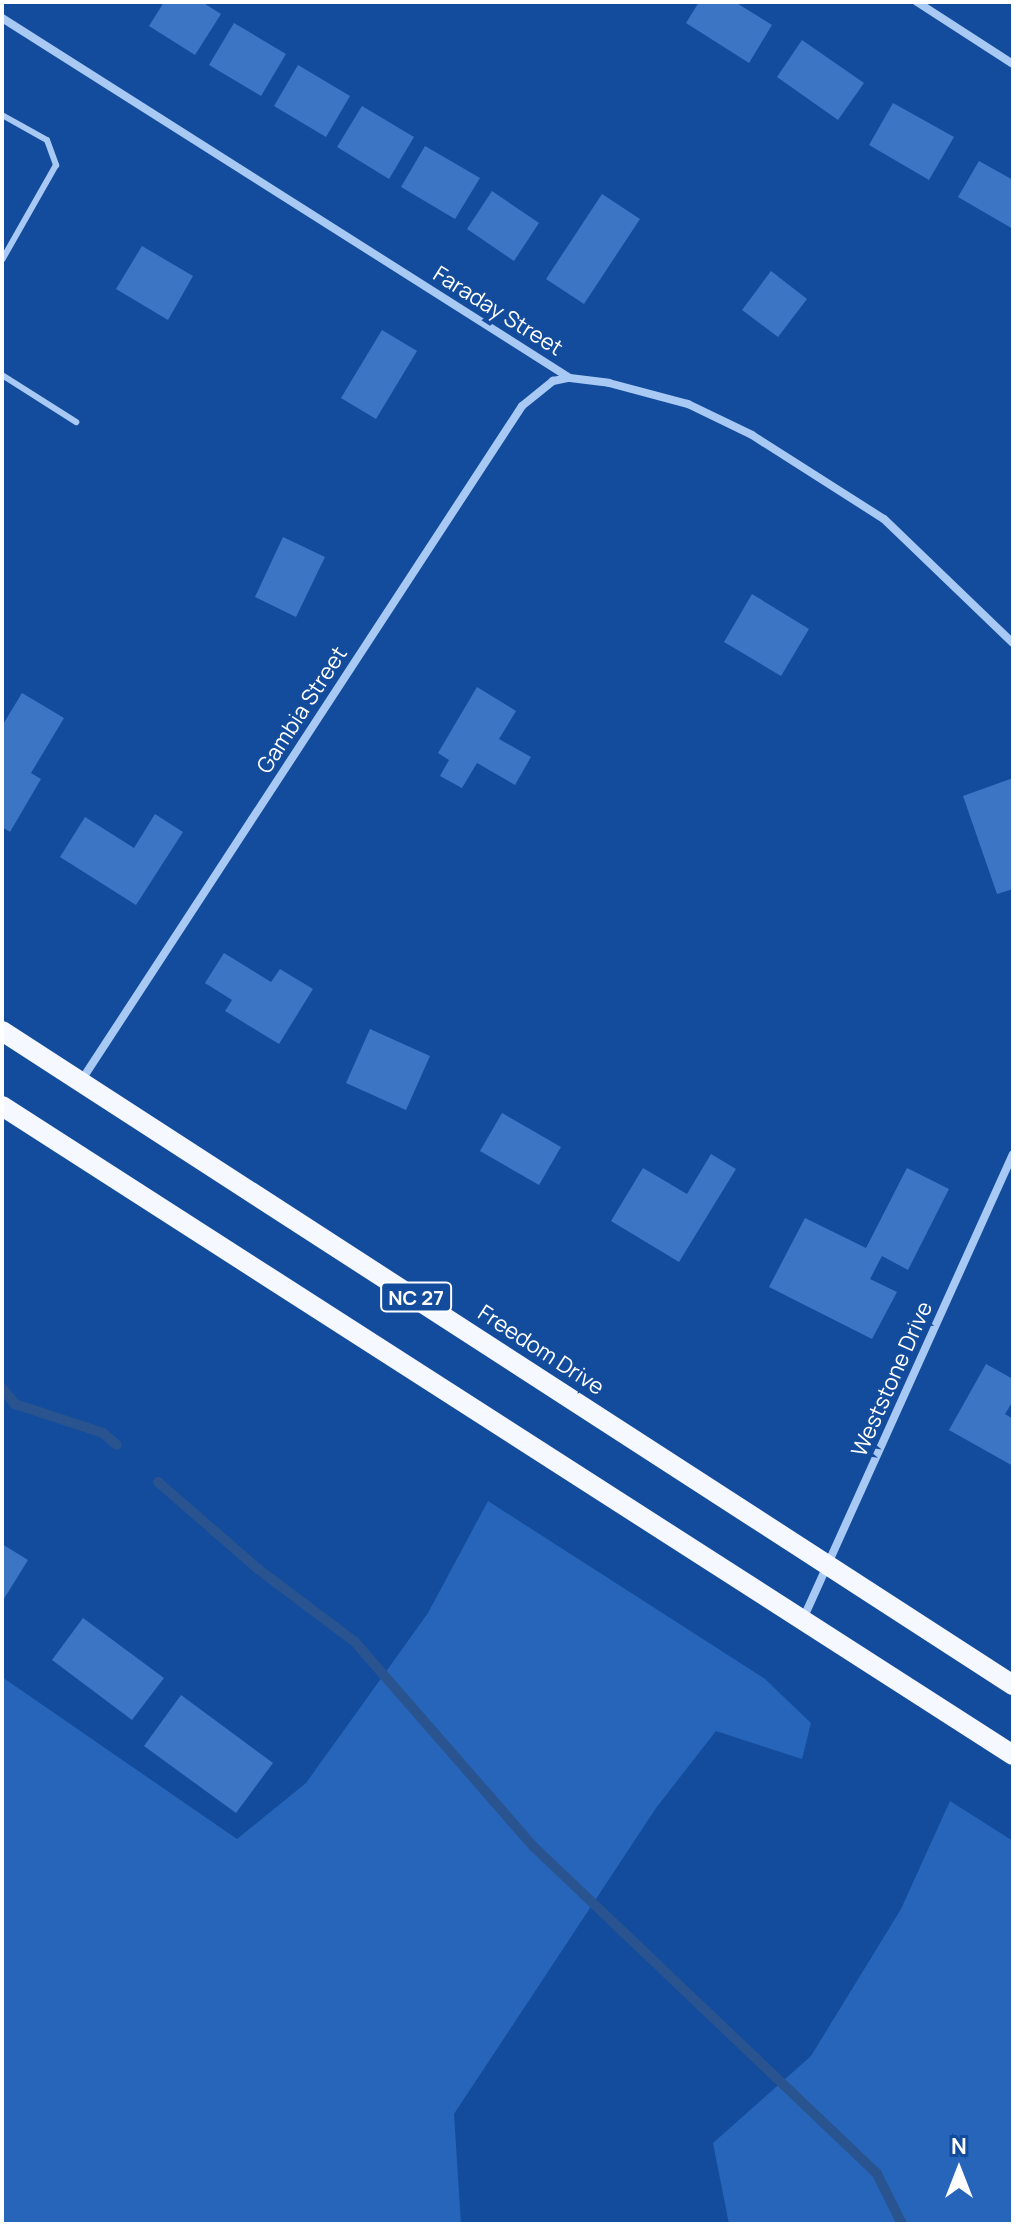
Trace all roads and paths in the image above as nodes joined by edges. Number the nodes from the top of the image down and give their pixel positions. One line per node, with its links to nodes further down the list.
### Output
1 (917, 2): 3 (street)
2 (2, 18): 7 (street, Faraday Street)
3 (1013, 64)
4 (2, 115): 5 (lane)
5 (2, 260)
6 (2, 375): 8 (lane)
7 (570, 378): 9 (street, Faraday Street); 11 (street, Gambia Street)
8 (76, 422)
9 (1013, 643)
10 (2, 1031): 11 (main road, Freedom Drive / NC 27)
11 (81, 1082): 14 (main road, Freedom Drive / NC 27)
12 (2, 1106): 15 (main road, NC 27)
13 (1013, 1154): 14 (street, Weststone Drive)
14 (828, 1565): 15 (street, Weststone Drive); 16 (main road, Freedom Drive / NC 27)
15 (803, 1619): 17 (main road, NC 27)
16 (1013, 1685)
17 (1013, 1755)

